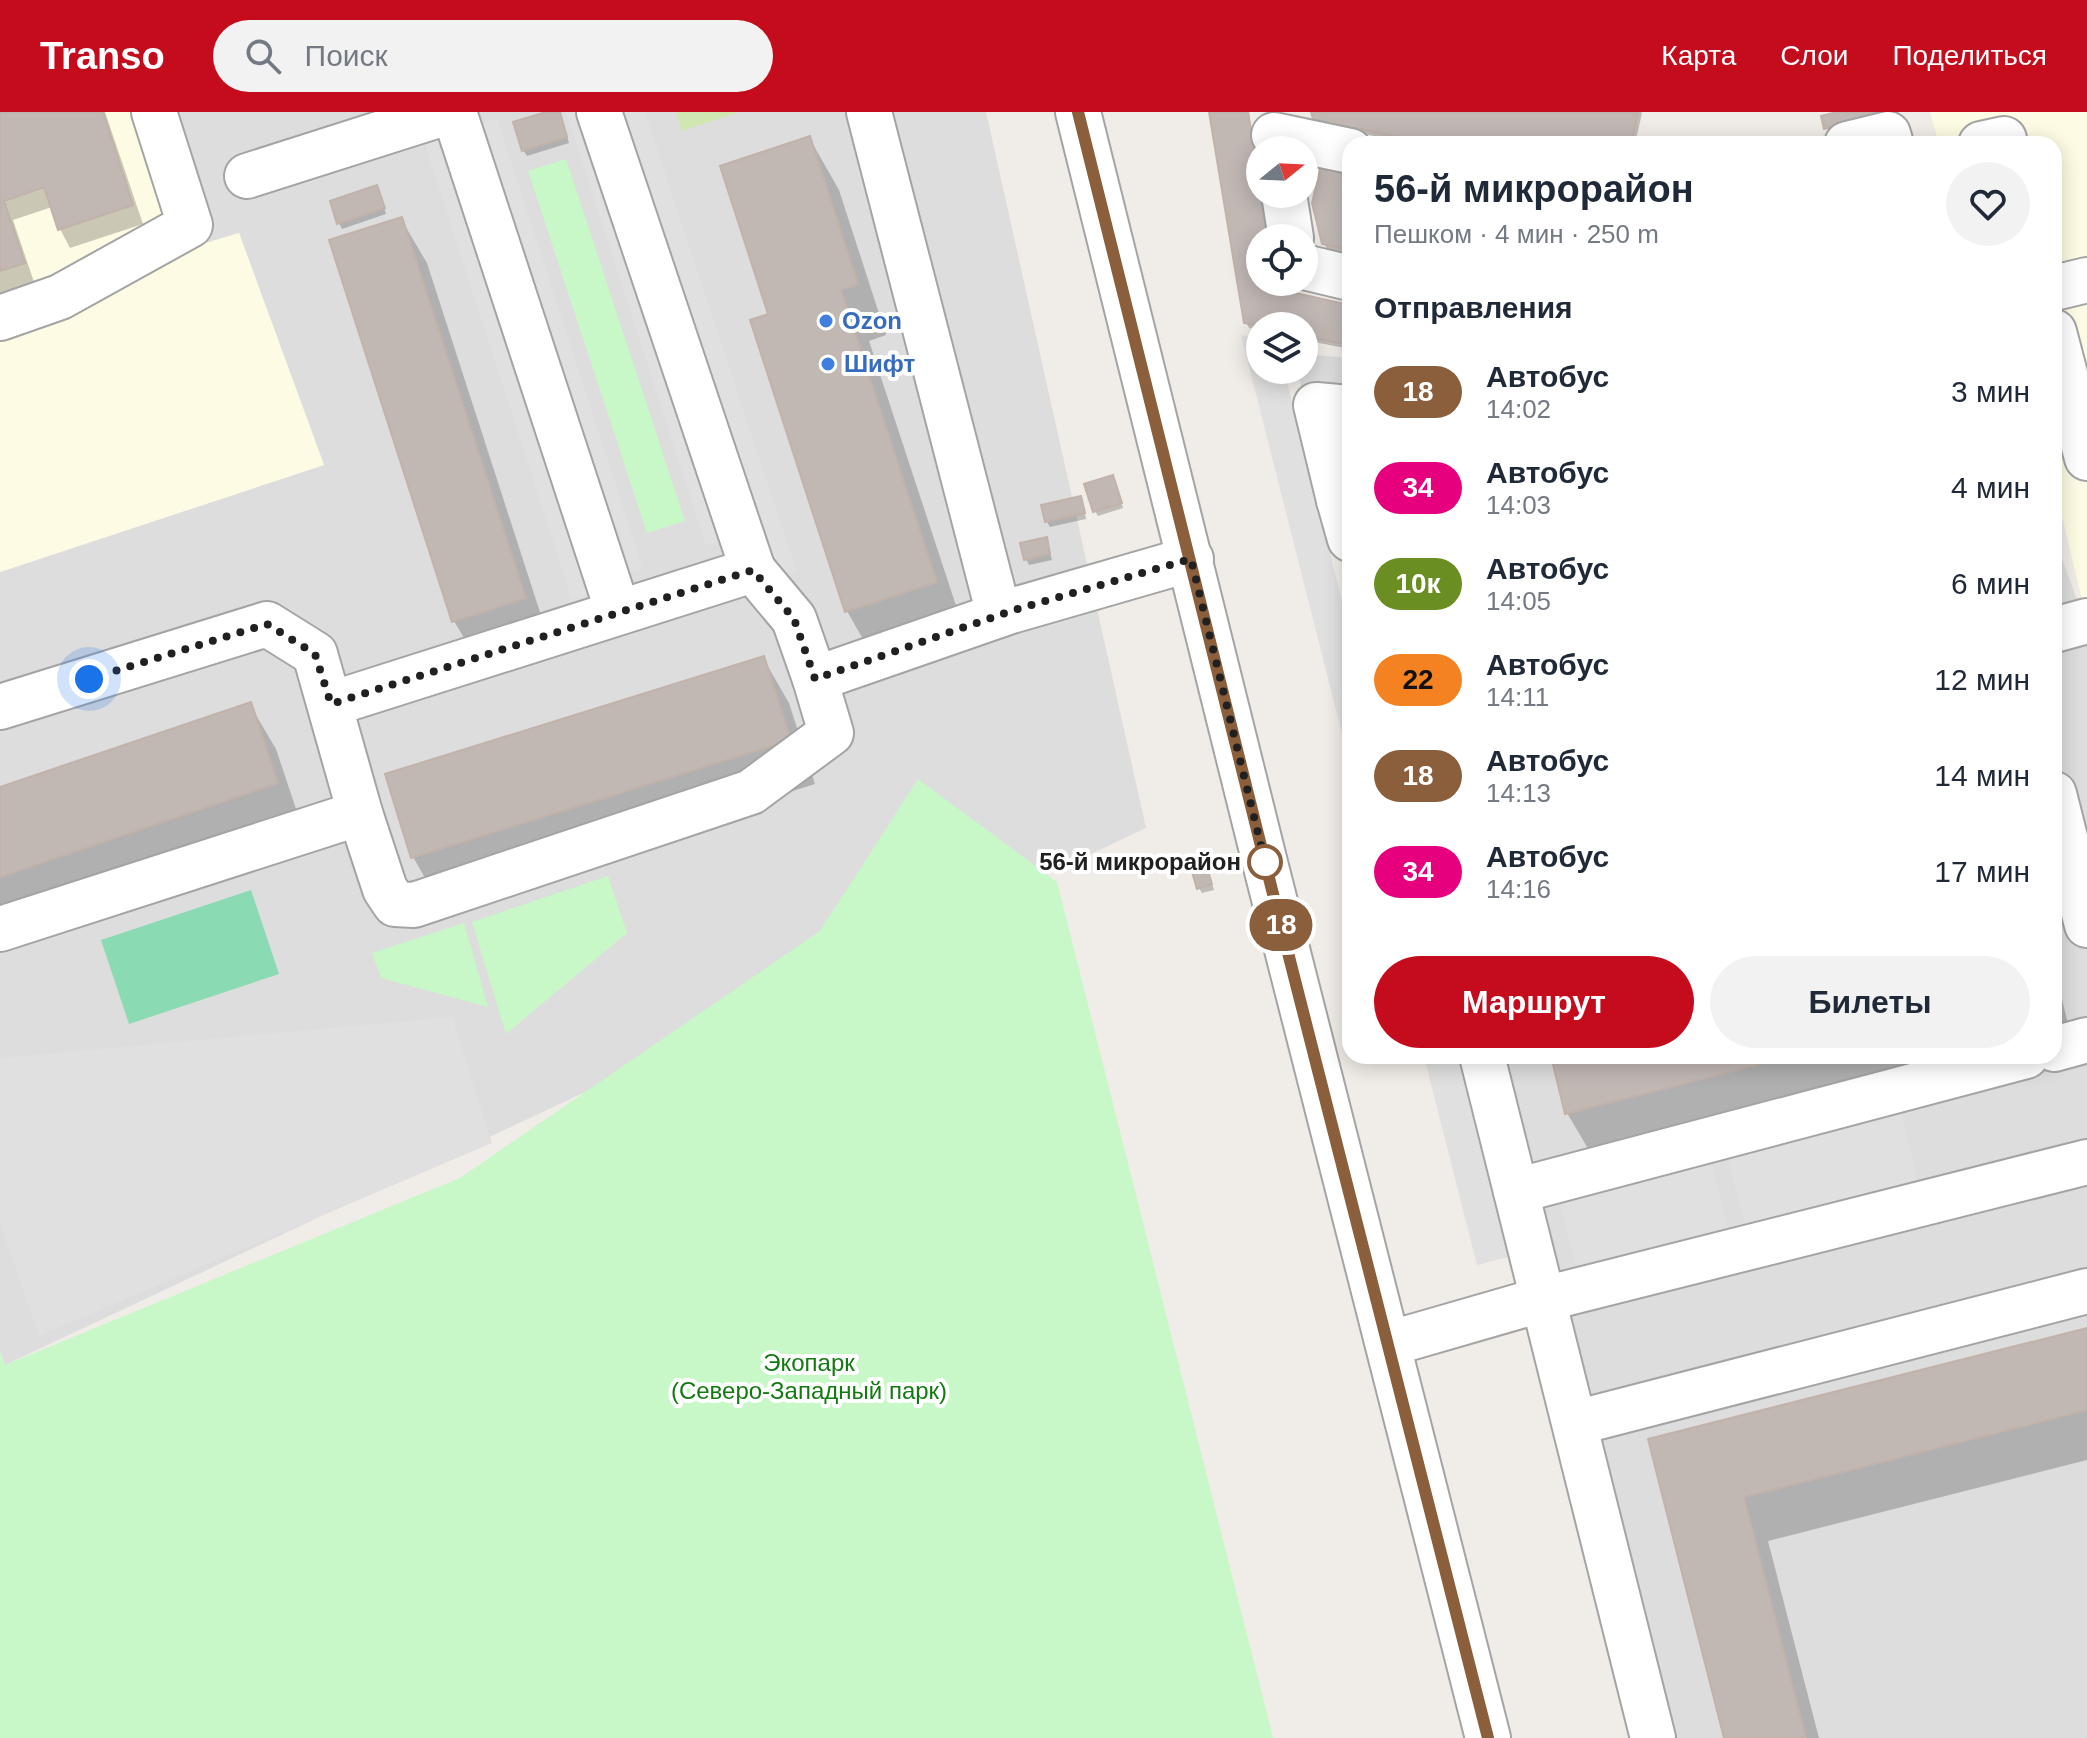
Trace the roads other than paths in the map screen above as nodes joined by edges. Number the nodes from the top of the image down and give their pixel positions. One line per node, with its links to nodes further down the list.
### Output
1 (154, 112): 13 (street)
2 (451, 112): 8 (street); 20 (street)
3 (599, 112): 19 (street)
4 (869, 112): 21 (street)
5 (1078, 112): 18 (street)
6 (1273, 132): 7 (street)
7 (1342, 149)
8 (247, 176)
9 (1318, 270): 10 (street)
10 (1342, 276)
11 (2087, 280): 12 (street)
12 (2062, 286)
13 (0, 318)
14 (2062, 363): 16 (street)
15 (1342, 407): 17 (street)
16 (2087, 458)
17 (1342, 498)
18 (1191, 559): 21 (street); 39 (street)
19 (753, 570): 20 (street); 24 (street)
20 (618, 612): 25 (street)
21 (999, 615): 24 (street)
22 (2087, 621): 23 (street)
23 (2062, 628)
24 (815, 679): 27 (street)
25 (331, 704): 26 (street); 27 (street)
26 (0, 707)
27 (360, 813): 30 (street)
28 (2062, 826): 29 (street)
29 (2087, 925)
30 (0, 929)
31 (2087, 1040): 32 (street)
32 (2062, 1047)
33 (1484, 1064): 36 (street)
34 (1996, 1064): 36 (street)
35 (2087, 1162): 38 (street)
36 (1516, 1191): 38 (street)
37 (2087, 1291): 40 (street)
38 (1544, 1299): 39 (street); 40 (street)
39 (1388, 1344): 41 (street)
40 (1575, 1423): 42 (street)
41 (1488, 1738)
42 (1653, 1738)

